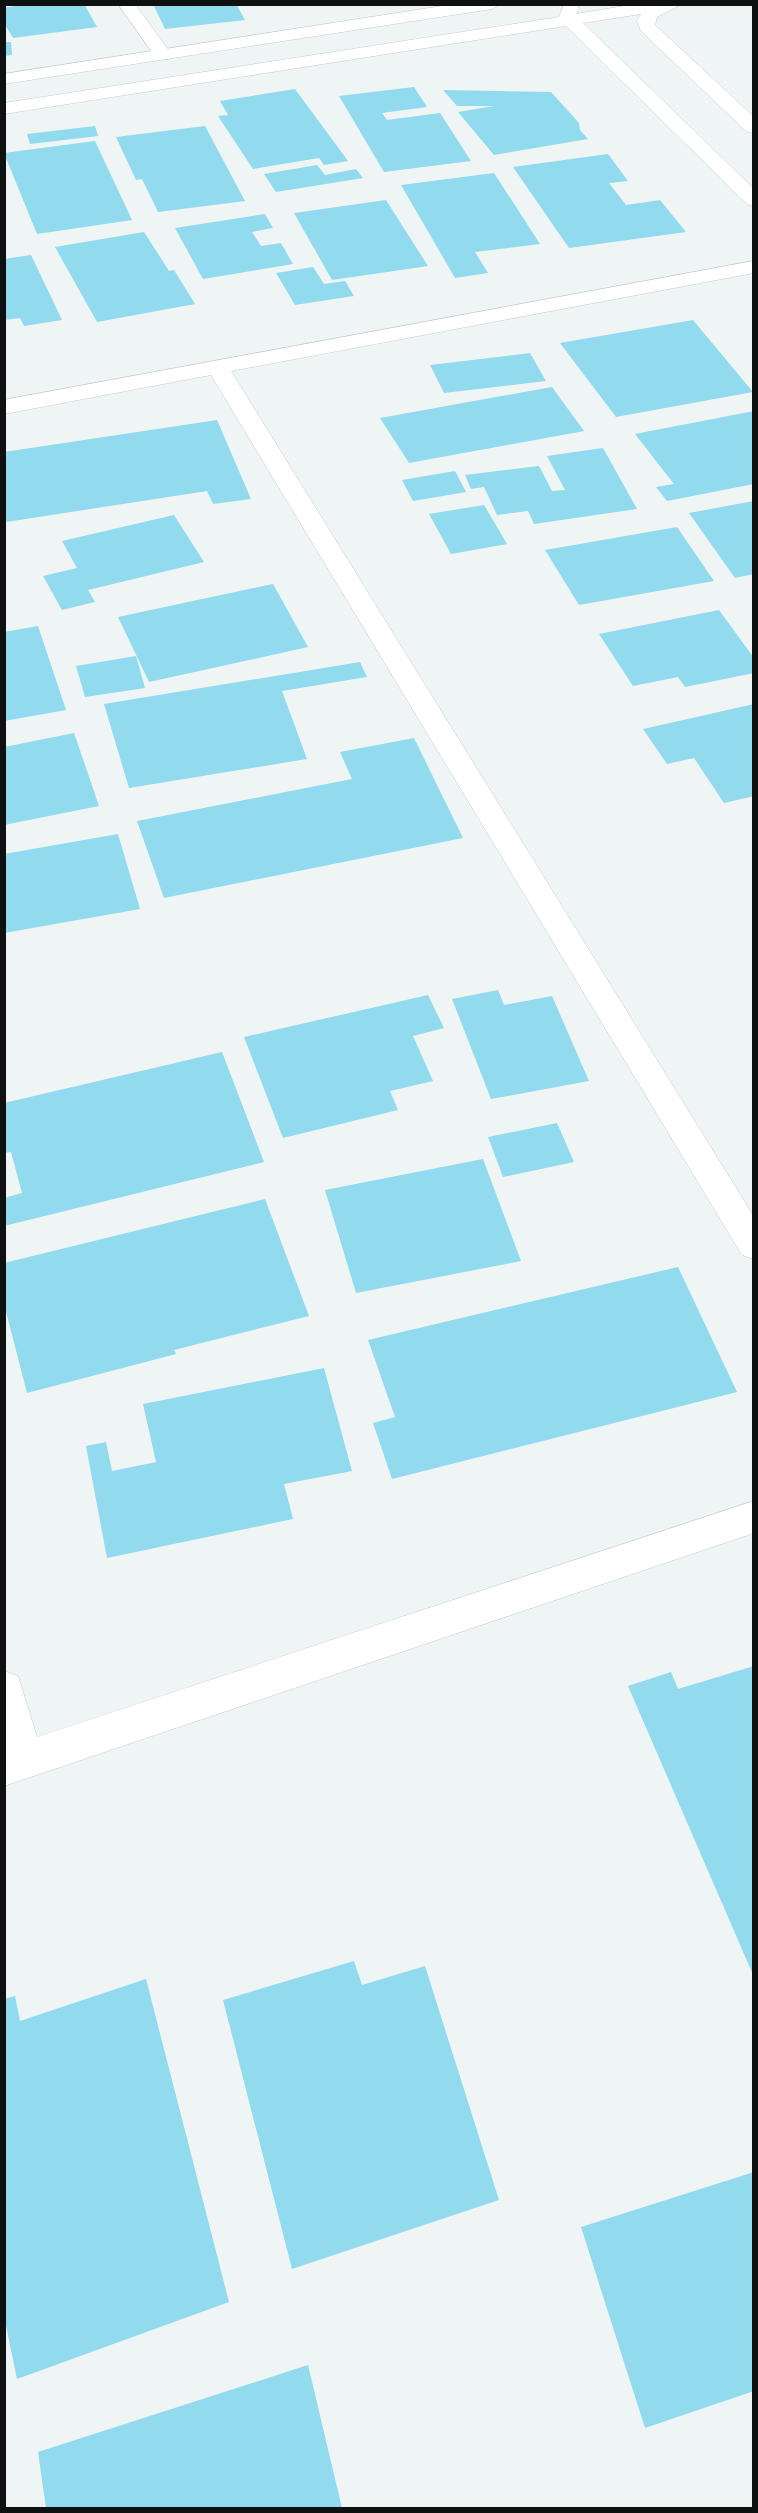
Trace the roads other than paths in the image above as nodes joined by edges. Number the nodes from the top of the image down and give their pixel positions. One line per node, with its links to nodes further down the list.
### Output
1 (126, 4): 5 (street)
2 (492, 4): 5 (street)
3 (673, 4): 4 (street); 8 (street)
4 (574, 12): 7 (street); 9 (street)
5 (163, 55): 6 (street)
6 (4, 79)
7 (4, 109)
8 (753, 128)
9 (753, 200)
10 (753, 267): 11 (street)
11 (218, 368): 12 (street); 13 (street)
12 (4, 407)
13 (753, 1246)
14 (753, 1517): 16 (street)
15 (4, 1689): 16 (street)
16 (14, 1763)

